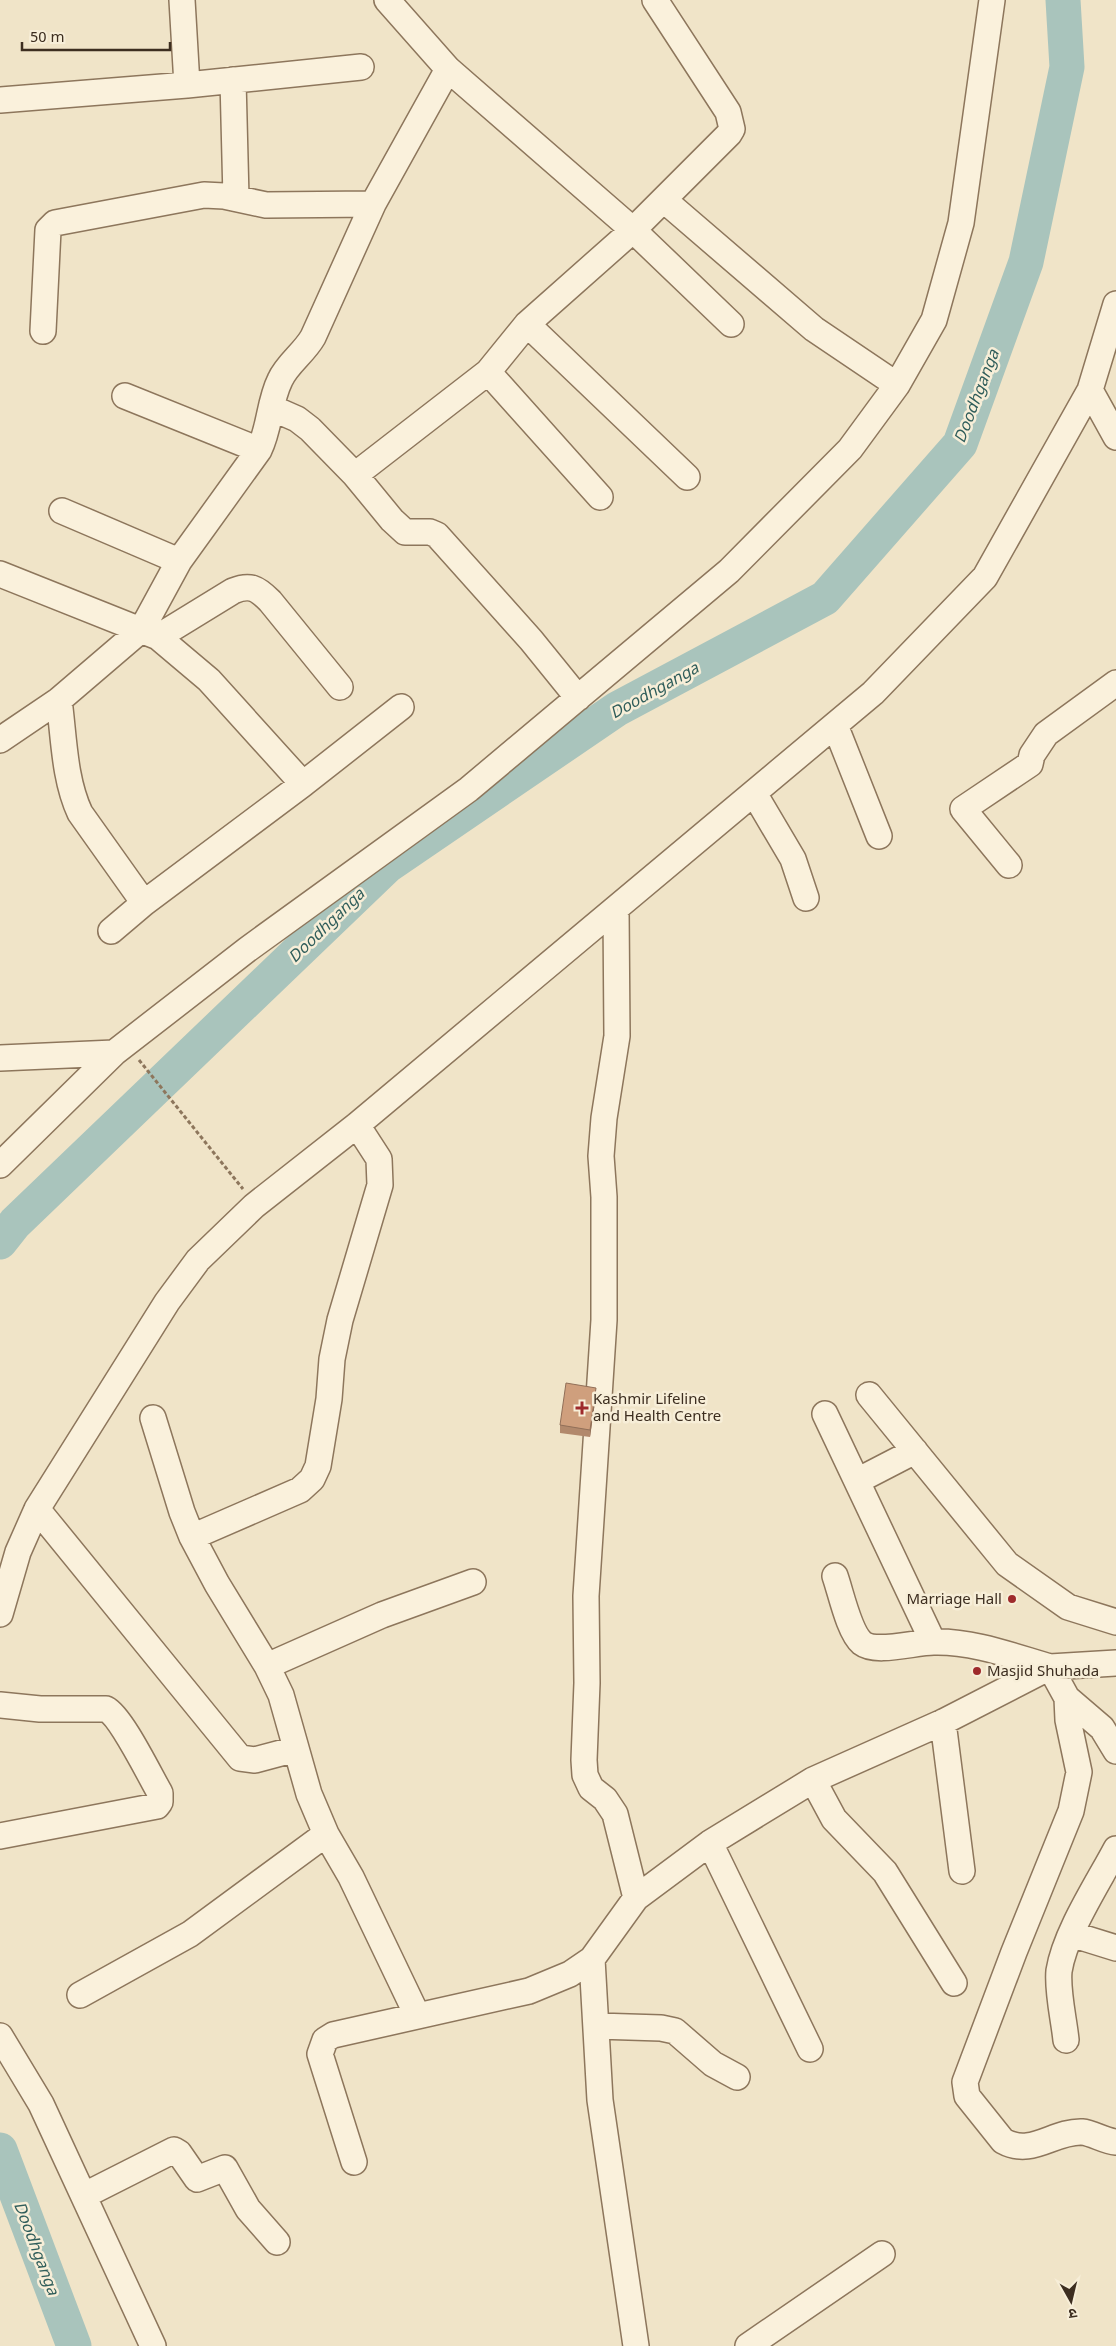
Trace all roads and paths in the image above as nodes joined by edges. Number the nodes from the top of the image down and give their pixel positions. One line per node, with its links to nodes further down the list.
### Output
1 (182, 0): 8 (street)
2 (655, 0): 11 (street)
3 (992, 0): 19 (street)
4 (388, 1): 6 (street)
5 (361, 67): 7 (street)
6 (448, 70): 12 (street); 13 (street)
7 (233, 80): 8 (street); 10 (street)
8 (187, 85): 9 (street)
9 (0, 100)
10 (236, 198): 12 (street); 17 (street)
11 (664, 200): 13 (street); 19 (street)
12 (373, 204): 22 (street)
13 (633, 230): 15 (street); 16 (street)
14 (1116, 304): 20 (street)
15 (527, 324): 18 (street); 26 (street)
16 (731, 324)
17 (43, 331)
18 (488, 372): 25 (street); 27 (street)
19 (898, 386): 34 (street)
20 (1090, 390): 23 (street); 37 (street)
21 (125, 396): 24 (street)
22 (272, 408): 24 (street); 25 (street)
23 (1116, 437)
24 (259, 450): 29 (street)
25 (356, 474): 34 (street)
26 (687, 477)
27 (600, 497)
28 (62, 510): 29 (street)
29 (179, 561): 31 (street)
30 (0, 574): 31 (street)
31 (150, 632): 33 (street); 35 (street); 39 (street)
32 (1116, 683): 42 (street)
33 (340, 687)
34 (578, 698): 47 (street)
35 (59, 700): 38 (street); 44 (street)
36 (401, 706): 39 (street)
37 (835, 725): 40 (street); 41 (street)
38 (0, 740)
39 (303, 784): 44 (street)
40 (754, 793): 43 (street); 45 (street)
41 (879, 836)
42 (1009, 866)
43 (806, 898)
44 (144, 903): 46 (street)
45 (616, 909): 49 (street); 78 (street)
46 (110, 931)
47 (125, 1055): 48 (street); 50 (street); 51 (path)
48 (0, 1058)
49 (357, 1125): 57 (street); 58 (street)
50 (0, 1164)
51 (245, 1192)
52 (869, 1395): 55 (street)
53 (826, 1414): 56 (street)
54 (153, 1418): 58 (street)
55 (915, 1450): 56 (street); 62 (street)
56 (857, 1481): 63 (street)
57 (37, 1509): 61 (street); 70 (street)
58 (192, 1537): 65 (street)
59 (835, 1576): 63 (street)
60 (473, 1582): 65 (street)
61 (0, 1614)
62 (1116, 1622)
63 (933, 1642): 66 (street)
64 (1116, 1664): 66 (street)
65 (267, 1666): 70 (street)
66 (1050, 1667): 67 (street); 69 (street)
67 (1067, 1698): 71 (street); 90 (street)
68 (0, 1704): 74 (street)
69 (943, 1722): 72 (street); 77 (street)
70 (296, 1749): 73 (street)
71 (1116, 1751)
72 (813, 1780): 75 (street); 82 (street)
73 (326, 1834): 83 (street); 84 (street)
74 (0, 1836)
75 (710, 1843): 78 (street); 88 (street)
76 (1116, 1849): 79 (street)
77 (962, 1871)
78 (636, 1898): 81 (street)
79 (1071, 1934): 80 (street); 87 (street)
80 (1116, 1948)
81 (592, 1959): 84 (street); 85 (street)
82 (954, 1984)
83 (80, 1995)
84 (417, 2015): 91 (street)
85 (597, 2026): 89 (street); 96 (street)
86 (0, 2036): 92 (street)
87 (1066, 2040)
88 (810, 2049)
89 (737, 2077)
90 (1116, 2142)
91 (354, 2162)
92 (84, 2195): 93 (street); 95 (street)
93 (277, 2242)
94 (882, 2254): 97 (street)
95 (153, 2346)
96 (636, 2346)
97 (748, 2346)

